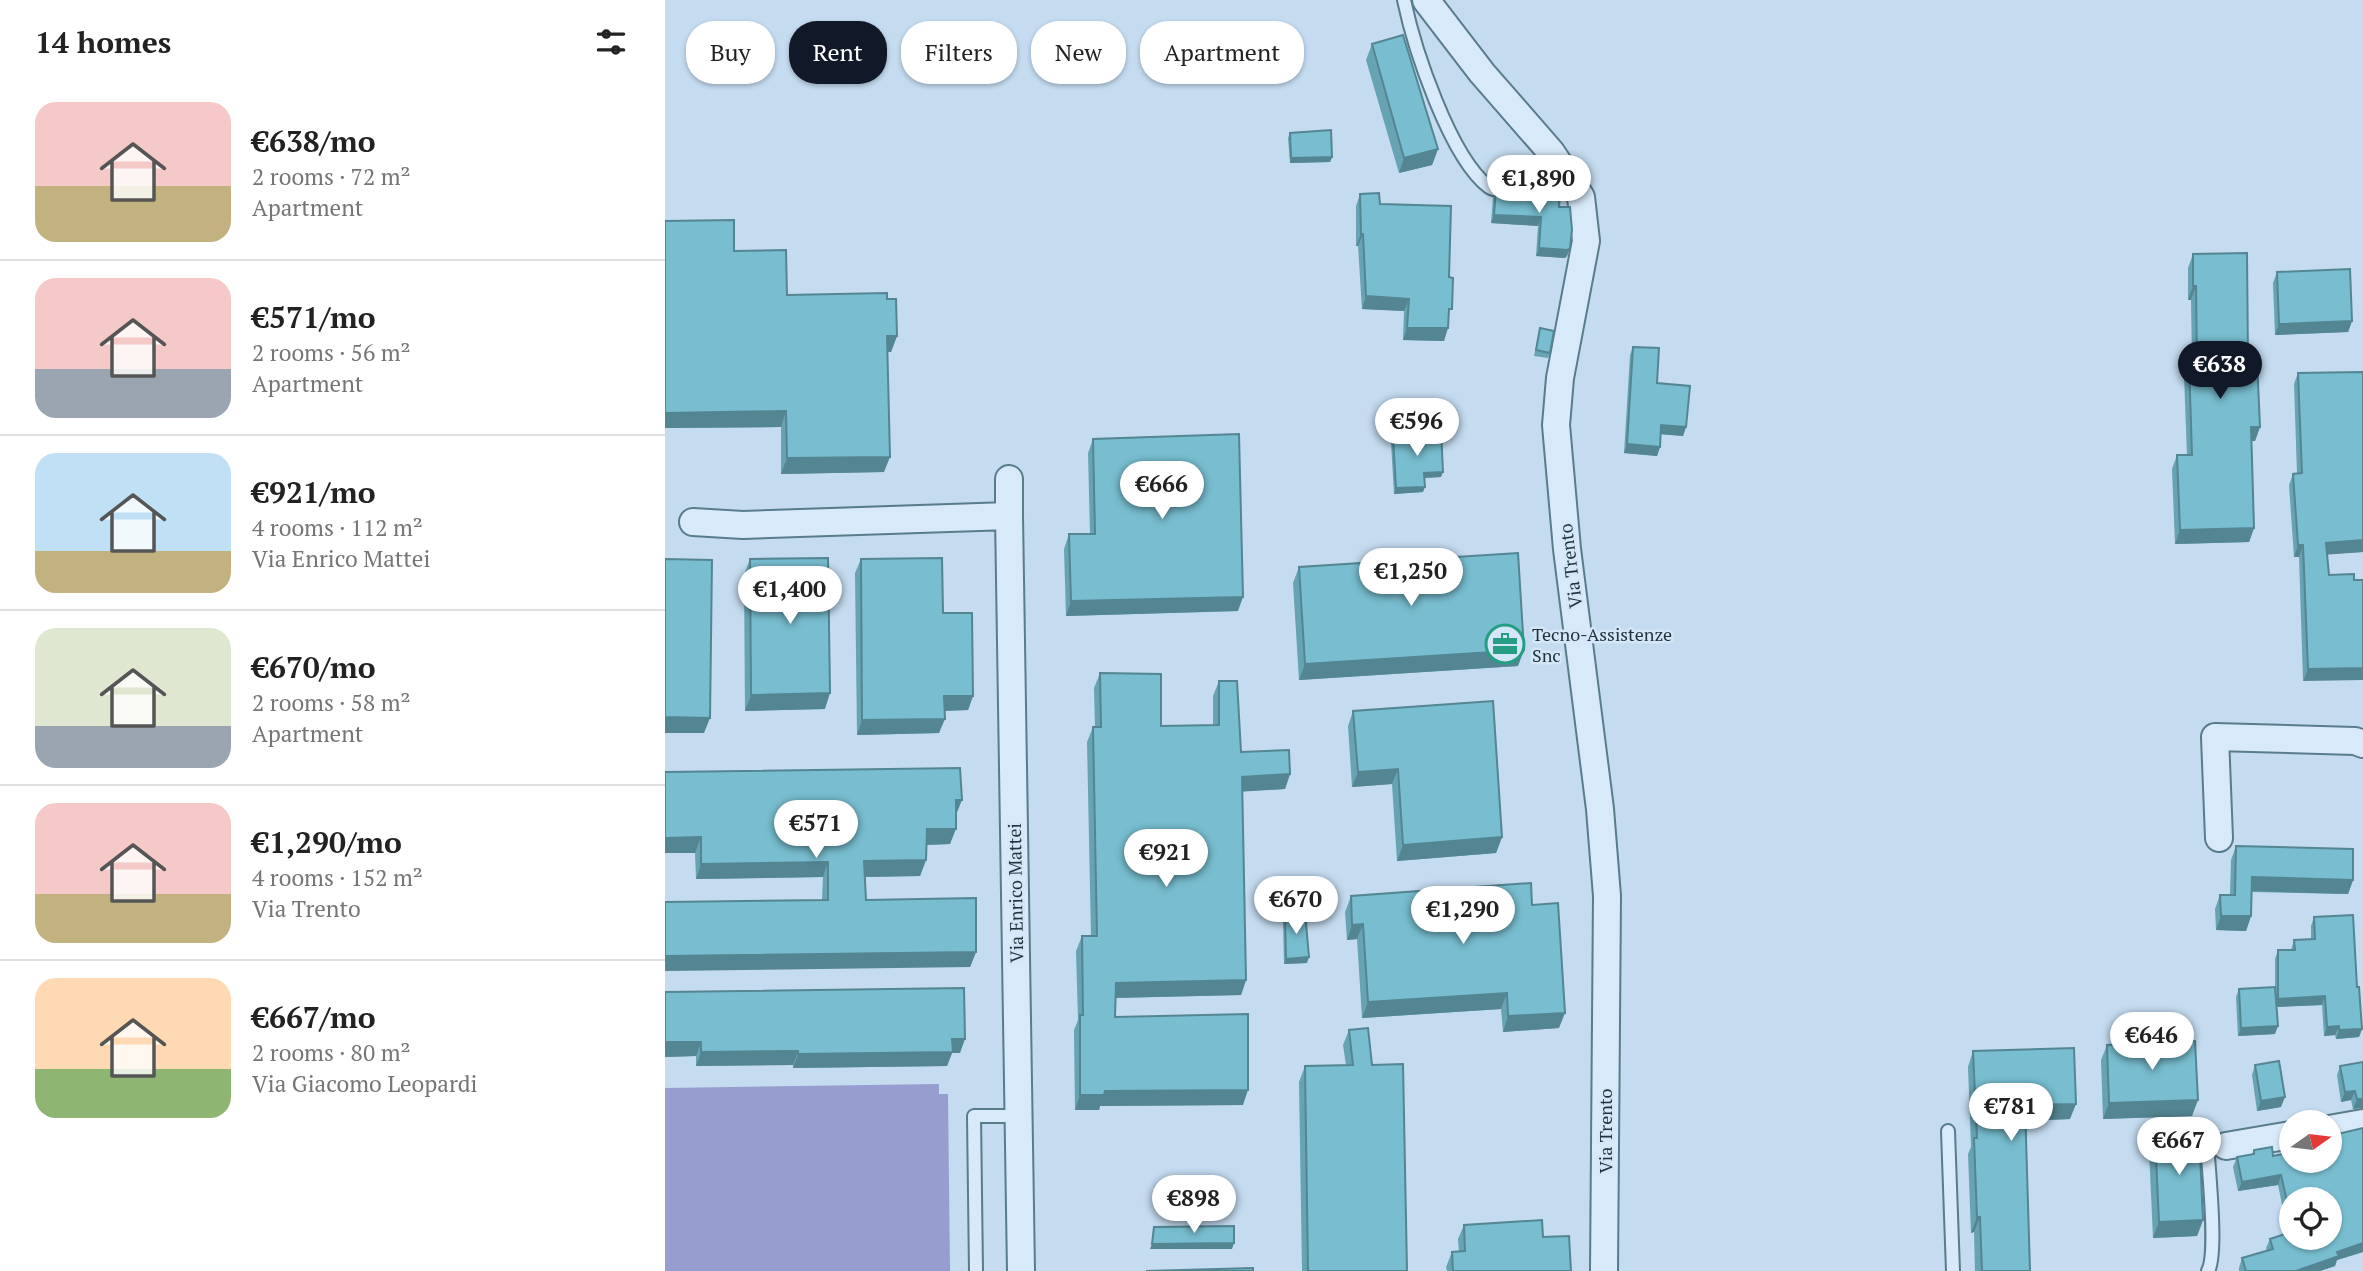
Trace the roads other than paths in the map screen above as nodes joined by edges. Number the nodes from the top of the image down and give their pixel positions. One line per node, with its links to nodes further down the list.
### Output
1 (1404, 0): 3 (lane)
2 (1426, 0): 17 (street, Via Trento)
3 (1518, 193)
4 (1009, 479): 5 (street, Via Enrico Mattei)
5 (1009, 516): 6 (street); 9 (street, Via Enrico Mattei)
6 (694, 522)
7 (2363, 744): 8 (street)
8 (2219, 838)
9 (1019, 1116): 15 (lane); 16 (street, Via Enrico Mattei)
10 (2363, 1124): 11 (street)
11 (2342, 1127)
12 (1948, 1131): 18 (lane)
13 (2279, 1136): 14 (street)
14 (2216, 1143): 19 (lane)
15 (976, 1271)
16 (1021, 1271)
17 (1604, 1271)
18 (1953, 1271)
19 (2207, 1271)

